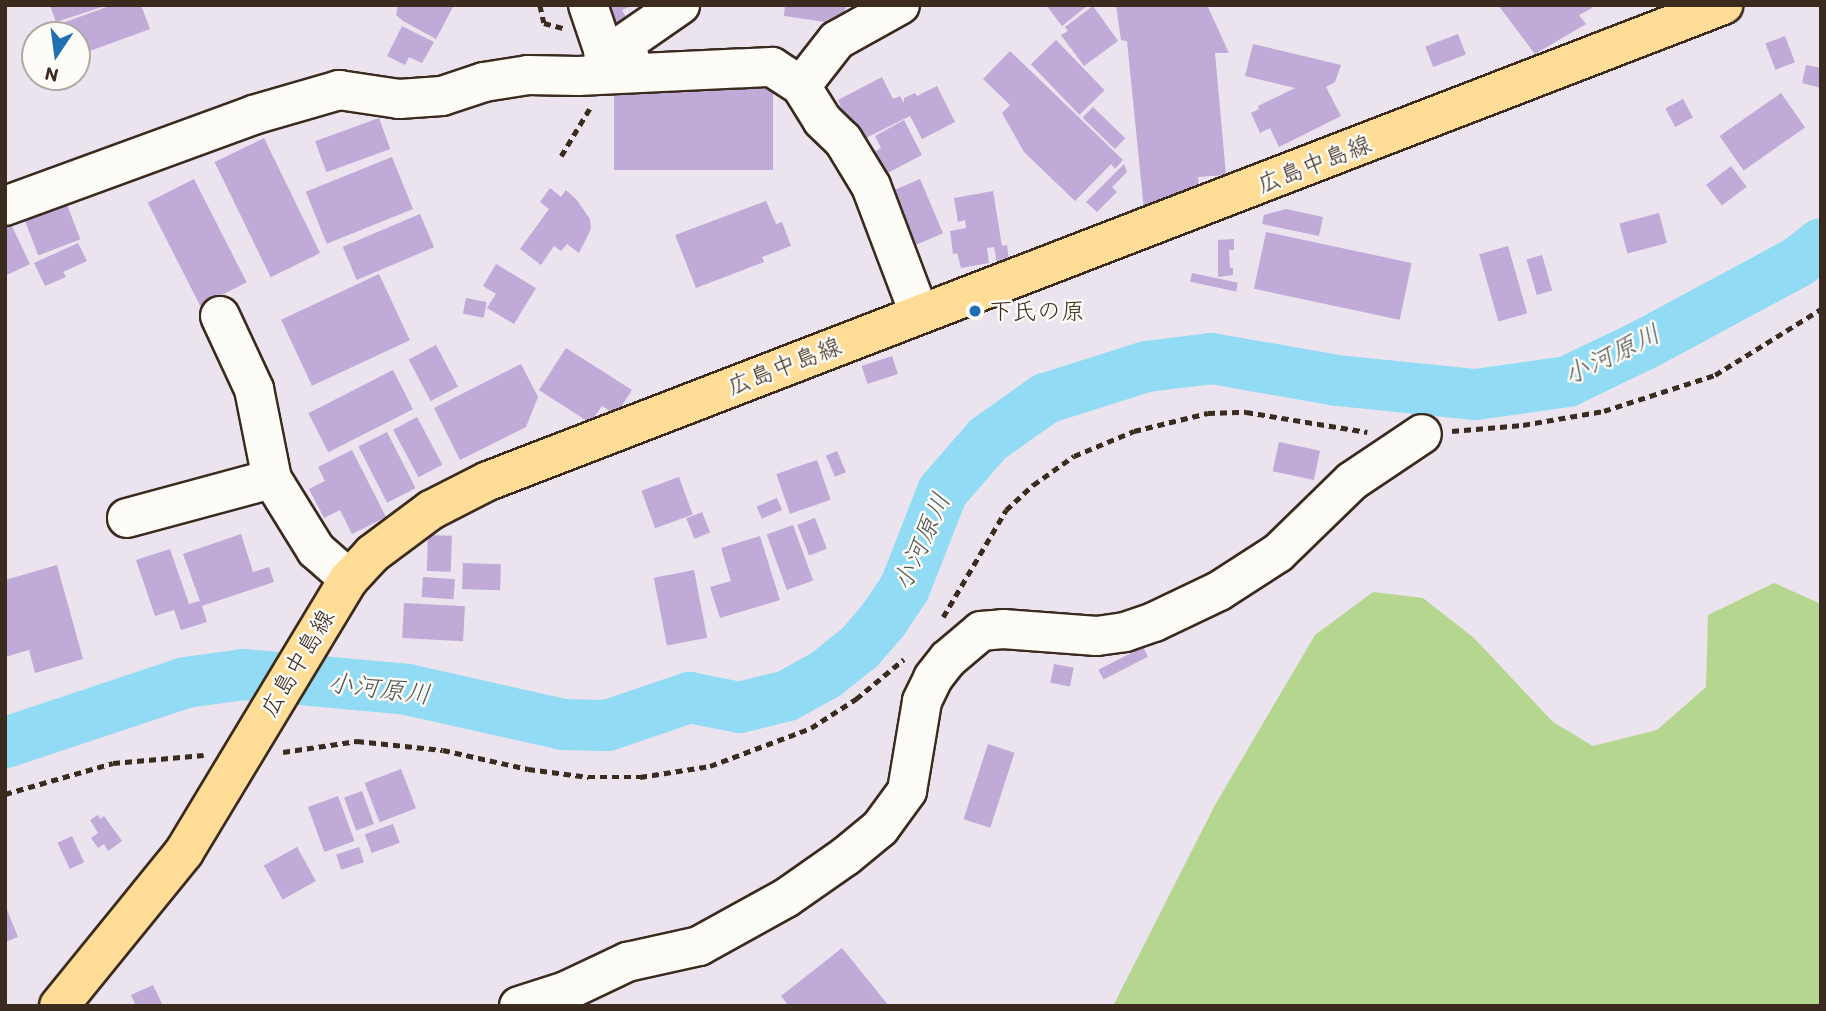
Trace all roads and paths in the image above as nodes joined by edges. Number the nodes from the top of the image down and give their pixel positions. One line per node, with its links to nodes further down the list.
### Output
1 (588, 5): 5 (street)
2 (680, 5): 5 (street)
3 (900, 5): 6 (street)
4 (1723, 5): 10 (main road, 広島中島線)
5 (620, 73): 6 (street); 7 (path); 8 (street)
6 (801, 86): 10 (street)
7 (561, 156)
8 (5, 206)
9 (1821, 309): 12 (path)
10 (919, 313): 15 (main road, 広島中島線)
11 (220, 316): 13 (street)
12 (1422, 434): 16 (path); 21 (street)
13 (272, 480): 14 (street); 15 (street)
14 (127, 518)
15 (349, 579): 18 (main road, 広島中島線)
16 (938, 623)
17 (906, 656): 18 (path)
18 (246, 748): 19 (path); 20 (main road, 広島中島線)
19 (5, 793)
20 (59, 1006)
21 (519, 1006)

